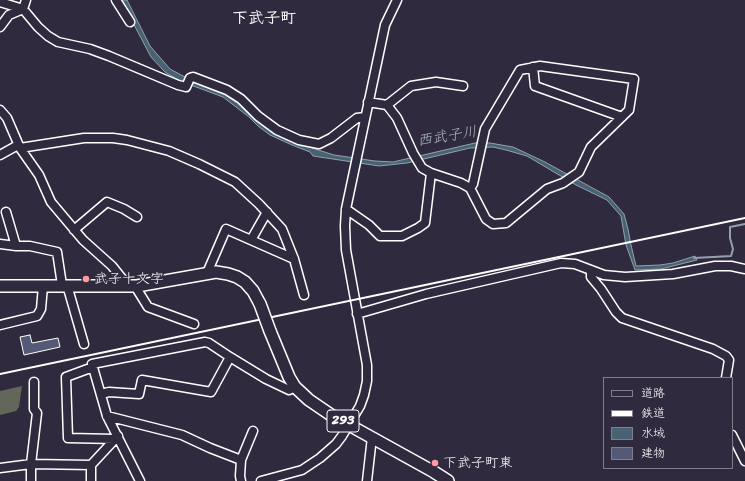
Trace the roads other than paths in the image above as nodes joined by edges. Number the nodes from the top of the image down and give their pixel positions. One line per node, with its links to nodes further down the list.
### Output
1 (26, 0): 5 (street)
2 (116, 0): 6 (street)
3 (0, 2): 5 (street)
4 (393, 2): 10 (street)
5 (23, 9): 7 (street); 13 (street)
6 (130, 22)
7 (0, 27)
8 (533, 67): 14 (street); 14 (street); 18 (street)
9 (463, 86): 11 (street)
10 (368, 102): 11 (street); 13 (street)
11 (387, 105): 17 (street)
12 (0, 110): 15 (street)
13 (365, 117): 19 (street)
14 (622, 117): 18 (street)
15 (19, 146): 16 (street); 21 (street); 23 (street)
16 (0, 155)
17 (431, 173): 18 (street); 19 (street)
18 (470, 188)
19 (346, 209): 36 (street)
20 (6, 212): 26 (street)
21 (267, 212): 24 (street); 27 (street)
22 (136, 217): 23 (street)
23 (74, 230): 34 (street)
24 (251, 240): 27 (street); 30 (street)
25 (0, 244): 26 (street)
26 (16, 246): 31 (street)
27 (294, 259): 35 (street)
28 (745, 269): 29 (street)
29 (591, 270): 36 (street); 42 (street)
30 (207, 273): 34 (highway, 293); 44 (highway, 293, bridge)
31 (64, 285): 33 (highway, 293); 34 (highway, 293); 39 (street)
32 (0, 286): 33 (highway, 293)
33 (42, 286): 38 (street)
34 (131, 286): 37 (street)
35 (304, 295)
36 (358, 314): 47 (street)
37 (194, 324)
38 (0, 325)
39 (84, 344)
40 (230, 357): 41 (street); 44 (street); 45 (street)
41 (93, 367): 45 (street); 49 (street)
42 (726, 377)
43 (34, 382): 54 (street)
44 (296, 387): 47 (highway, 293)
45 (101, 394): 46 (street)
46 (108, 416): 49 (street); 52 (street)
47 (349, 425): 50 (highway, 293); 61 (street)
48 (253, 431): 52 (street)
49 (116, 437): 55 (street); 59 (street)
50 (372, 437): 62 (street); 63 (highway, 293)
51 (733, 438): 53 (street)
52 (241, 460): 60 (street)
53 (745, 461)
54 (31, 464): 55 (street); 56 (street); 57 (street)
55 (90, 465): 58 (street)
56 (0, 468)
57 (31, 481)
58 (91, 481)
59 (140, 481)
60 (241, 481)
61 (261, 481)
62 (367, 481)
63 (448, 481)

